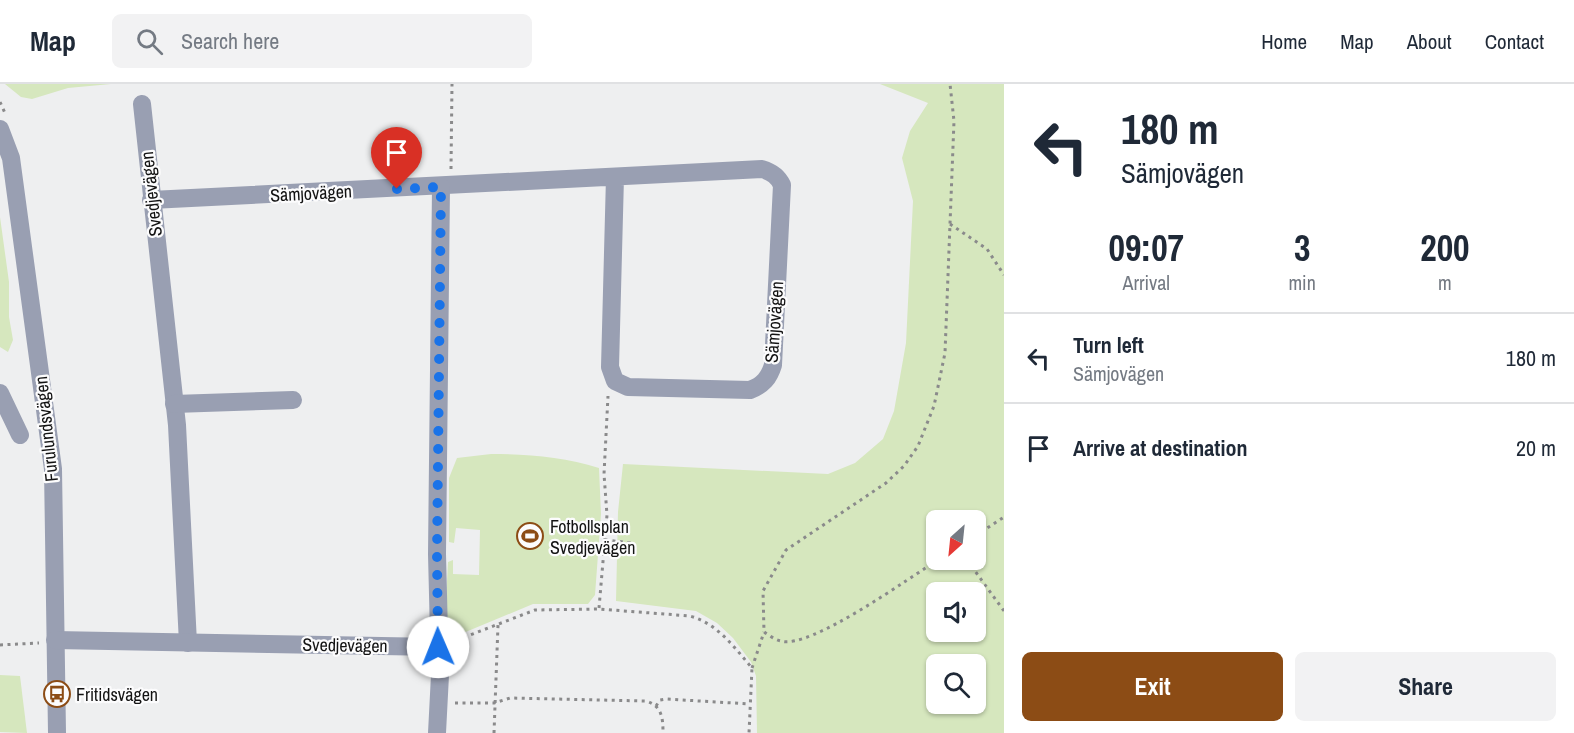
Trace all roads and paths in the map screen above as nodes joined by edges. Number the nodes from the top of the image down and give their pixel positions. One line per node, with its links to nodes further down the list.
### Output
1 (452, 84): 6 (path)
2 (950, 84): 8 (path)
3 (142, 104): 7 (street, Svedjevägen)
4 (0, 129): 26 (street, Furulundsvägen)
5 (615, 177): 6 (street, Sämjovägen); 10 (street); 10 (street, Sämjovägen)
6 (446, 186): 7 (street, Sämjovägen); 29 (street)
7 (151, 200): 13 (street, Svedjevägen)
8 (950, 224): 9 (path); 25 (path)
9 (1004, 274)
10 (615, 381): 18 (path)
11 (0, 393): 14 (street)
12 (293, 400): 13 (street)
13 (174, 404): 27 (street, Svedjevägen)
14 (5, 415): 15 (street)
15 (20, 435)
16 (1004, 517): 17 (path)
17 (986, 529)
18 (604, 540): 19 (path); 22 (path)
19 (633, 543)
20 (926, 568): 25 (path)
21 (974, 570): 23 (path)
22 (599, 609): 24 (path); 30 (path)
23 (1004, 611)
24 (498, 625): 29 (path); 32 (path)
25 (764, 632): 30 (path)
26 (56, 641): 27 (street, Svedjevägen); 28 (path); 35 (street, Furulundsvägen)
27 (188, 643): 29 (street, Svedjevägen)
28 (0, 645)
29 (438, 647): 31 (street)
30 (752, 668): 33 (path)
31 (438, 702): 32 (path); 36 (street)
32 (494, 703): 34 (path); 37 (path)
33 (750, 704): 34 (path); 39 (path)
34 (656, 706): 38 (path)
35 (57, 733)
36 (437, 733)
37 (494, 733)
38 (663, 733)
39 (749, 733)

